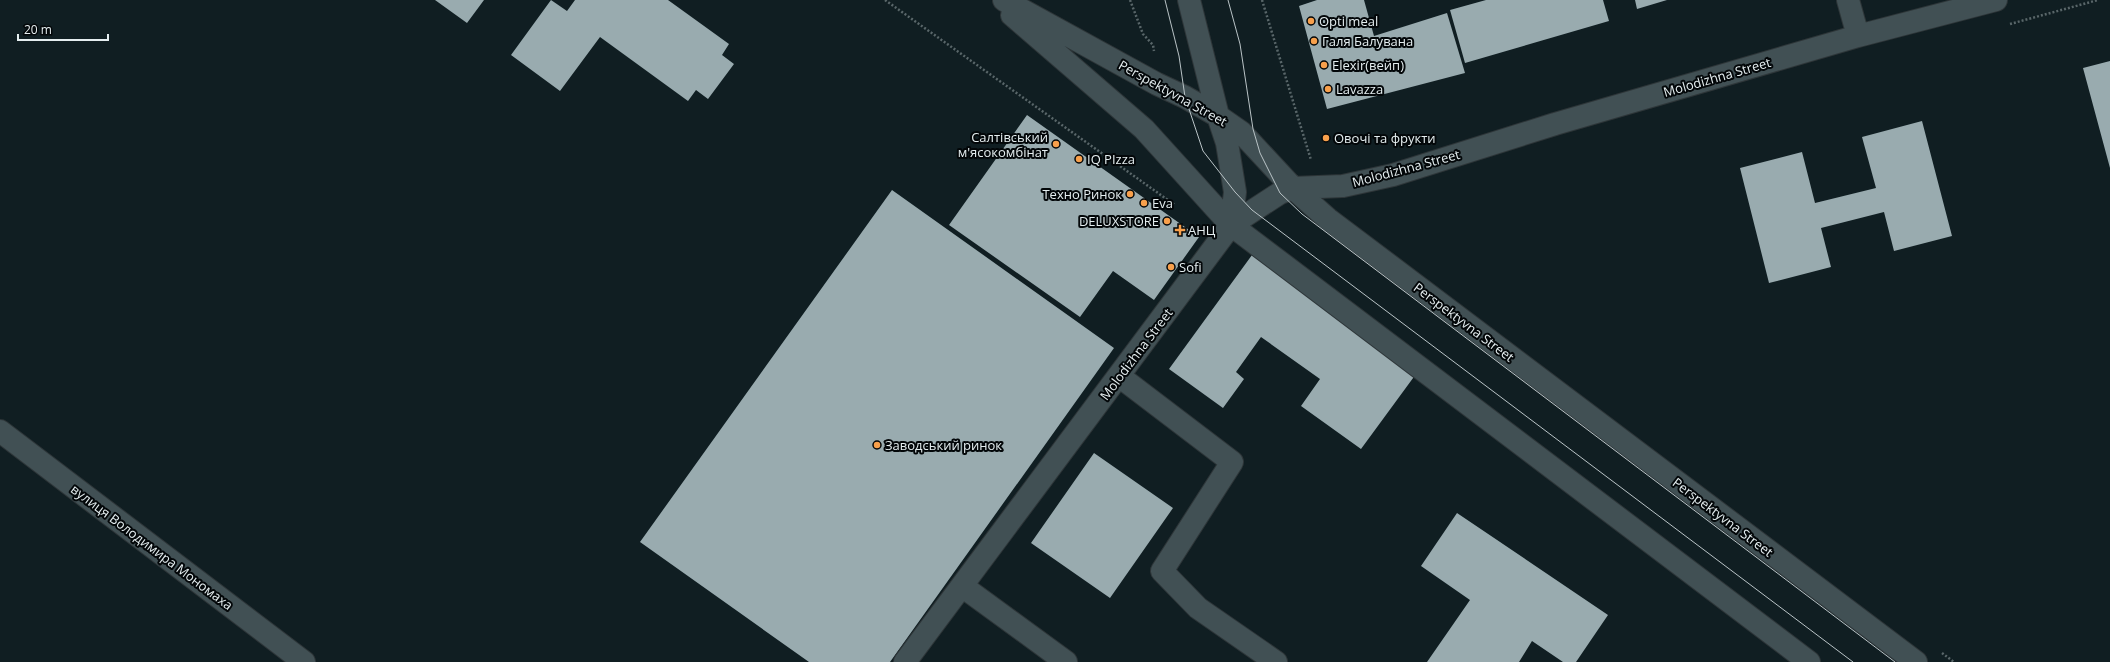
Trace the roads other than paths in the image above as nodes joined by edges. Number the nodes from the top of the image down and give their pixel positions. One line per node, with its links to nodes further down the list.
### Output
1 (995, 0): 9 (street)
2 (1004, 0): 7 (street, Perspektyvna Street)
3 (1189, 0): 7 (street)
4 (1848, 0): 6 (street)
5 (1996, 0): 6 (street, Molodizhna Street)
6 (1858, 36): 8 (street, Molodizhna Street)
7 (1218, 116): 8 (street, Perspektyvna Street); 9 (street)
8 (1293, 188): 9 (street, Molodizhna Street); 18 (street, Perspektyvna Street)
9 (1231, 225): 10 (street, Molodizhna Street); 17 (street)
10 (1119, 376): 12 (street, Molodizhna Street); 16 (street)
11 (0, 431): 13 (street, вулиця Володимира Мономаха)
12 (962, 586): 14 (street, Molodizhna Street); 15 (street)
13 (304, 662)
14 (905, 662)
15 (1066, 662)
16 (1276, 662)
17 (1809, 662)
18 (1916, 662)

